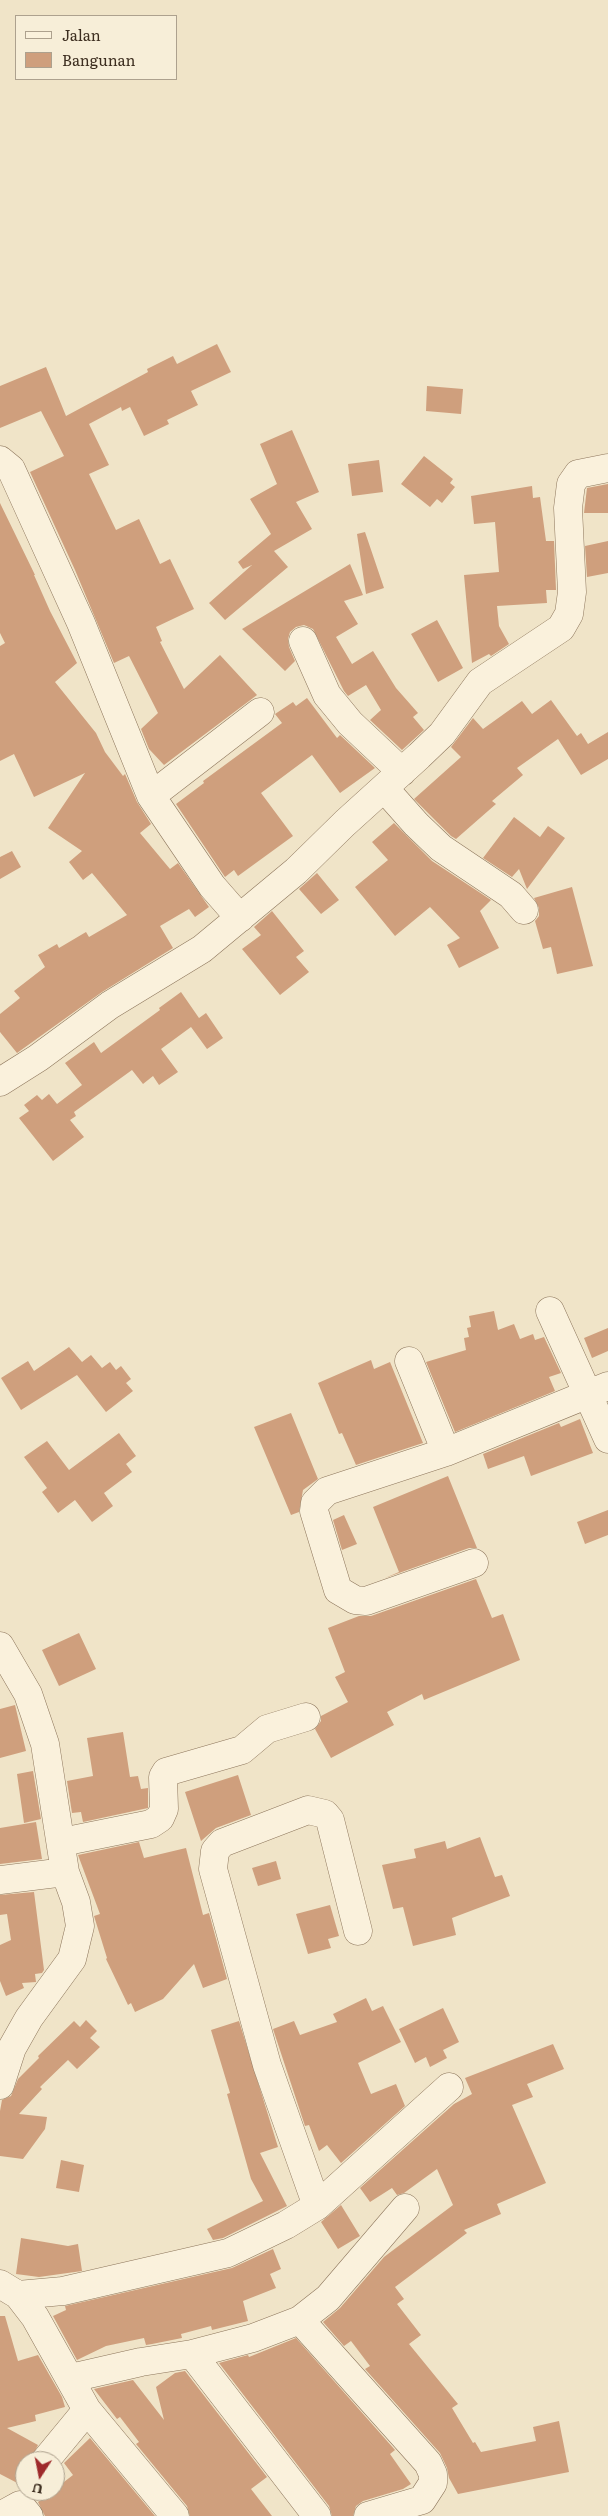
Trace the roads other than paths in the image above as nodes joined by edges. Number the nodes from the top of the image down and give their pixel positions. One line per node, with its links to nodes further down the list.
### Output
1 (0, 460): 6 (street)
2 (608, 468): 5 (street)
3 (303, 641): 5 (street)
4 (260, 712): 6 (street)
5 (393, 780): 7 (street); 8 (street)
6 (151, 796): 8 (street)
7 (524, 910)
8 (240, 918): 9 (street)
9 (0, 1082)
10 (550, 1311): 12 (street)
11 (409, 1361): 14 (street)
12 (598, 1391): 13 (street); 14 (street)
13 (608, 1439)
14 (446, 1452): 15 (street)
15 (474, 1563)
16 (0, 1646): 18 (street)
17 (306, 1717): 18 (street)
18 (62, 1842): 19 (street)
19 (65, 1872): 20 (street); 22 (street)
20 (0, 1880)
21 (358, 1931): 24 (street)
22 (0, 2085)
23 (449, 2087): 24 (street)
24 (317, 2206): 26 (street)
25 (405, 2208): 27 (street)
26 (9, 2290): 29 (street)
27 (300, 2320): 28 (street); 34 (street)
28 (192, 2354): 29 (street); 33 (street)
29 (70, 2378): 30 (street)
30 (87, 2410): 31 (street); 32 (street)
31 (53, 2451)
32 (175, 2516)
33 (317, 2516)
34 (368, 2516)

